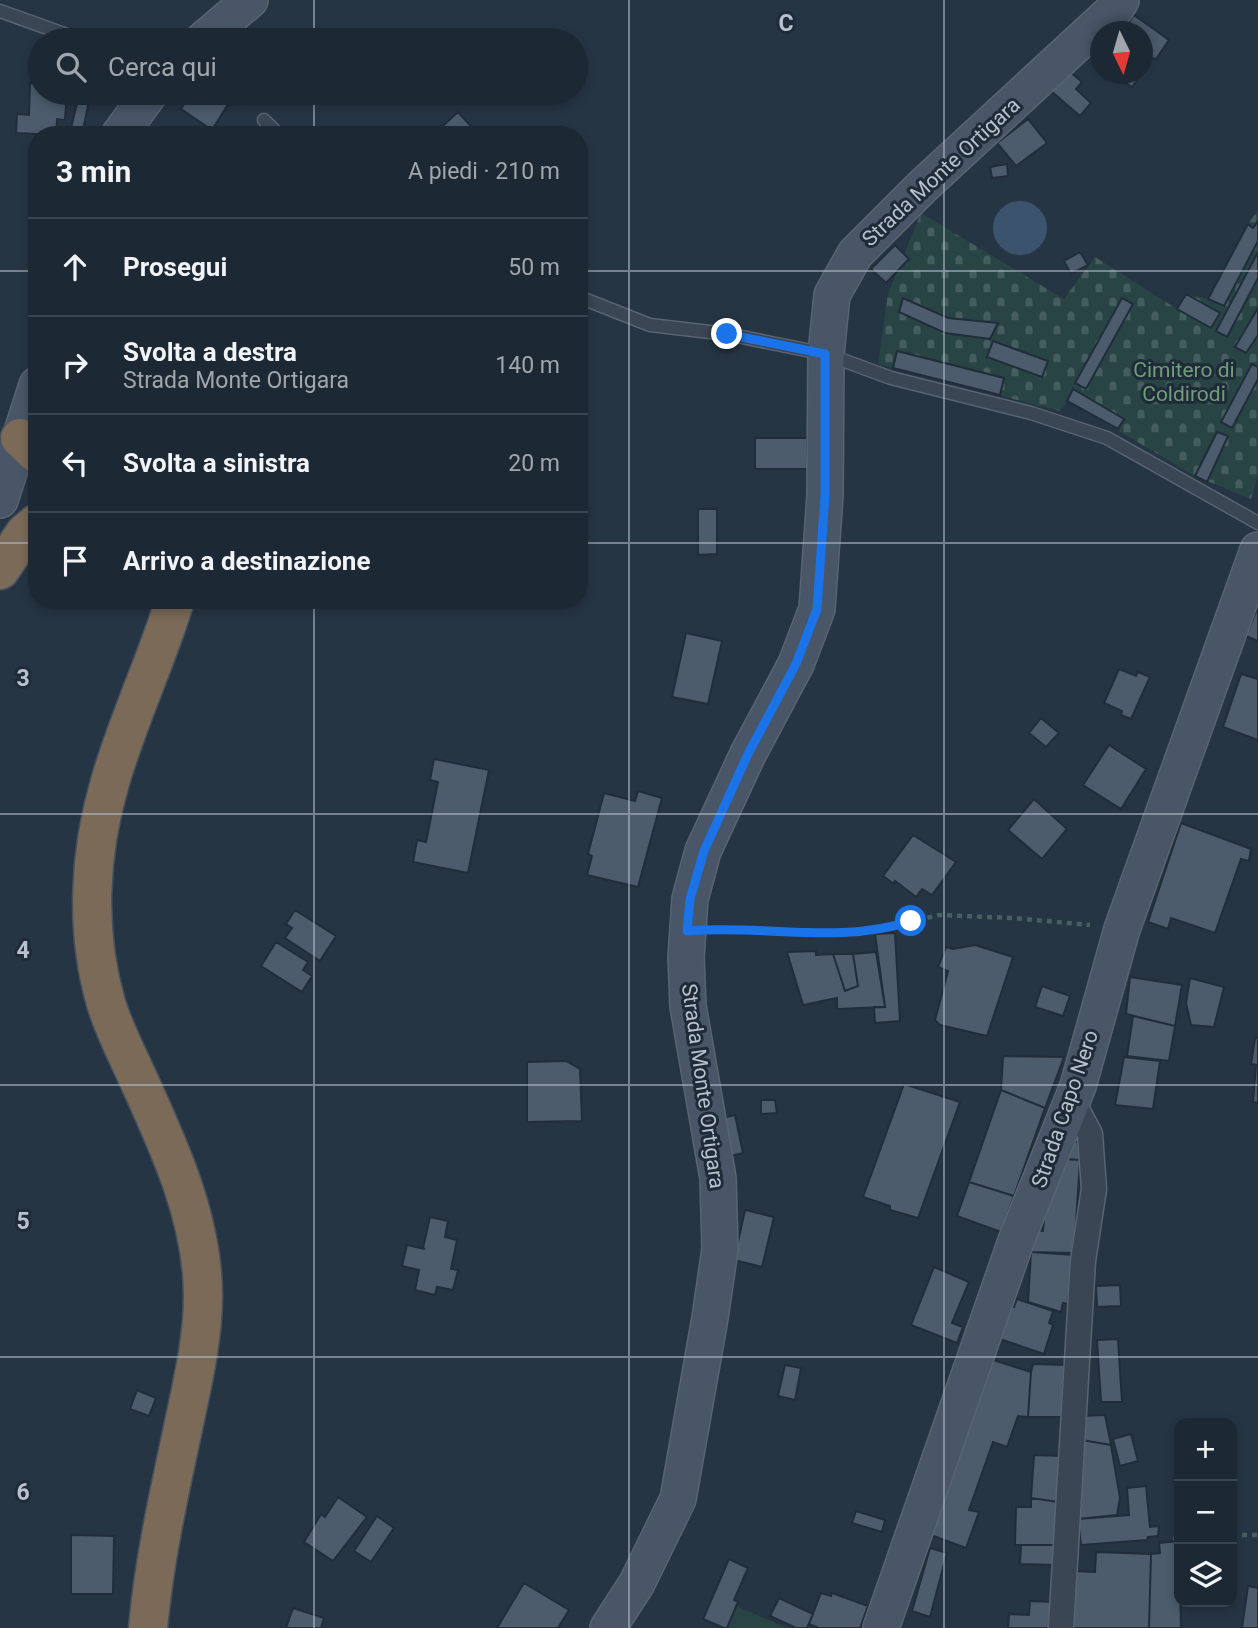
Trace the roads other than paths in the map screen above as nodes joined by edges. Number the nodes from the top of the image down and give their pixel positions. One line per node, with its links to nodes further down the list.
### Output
1 (250, 0): 5 (main road)
2 (1121, 0): 11 (main road, Strada Monte Ortigara)
3 (0, 12): 4 (lane)
4 (47, 28)
5 (217, 28)
6 (141, 105): 8 (main road)
7 (264, 120): 9 (lane)
8 (126, 126)
9 (270, 126)
10 (588, 301): 11 (lane)
11 (825, 354): 14 (lane); 21 (main road, Strada Monte Ortigara)
12 (28, 448): 13 (main road)
13 (0, 499)
14 (1258, 523)
15 (28, 530): 17 (highway)
16 (1258, 550): 19 (main road, Strada Capo Nero)
17 (0, 570)
18 (172, 609): 20 (highway)
19 (1072, 1100): 22 (main road, Strada Capo Nero); 23 (street)
20 (148, 1628)
21 (608, 1628)
22 (881, 1628)
23 (1061, 1628)

